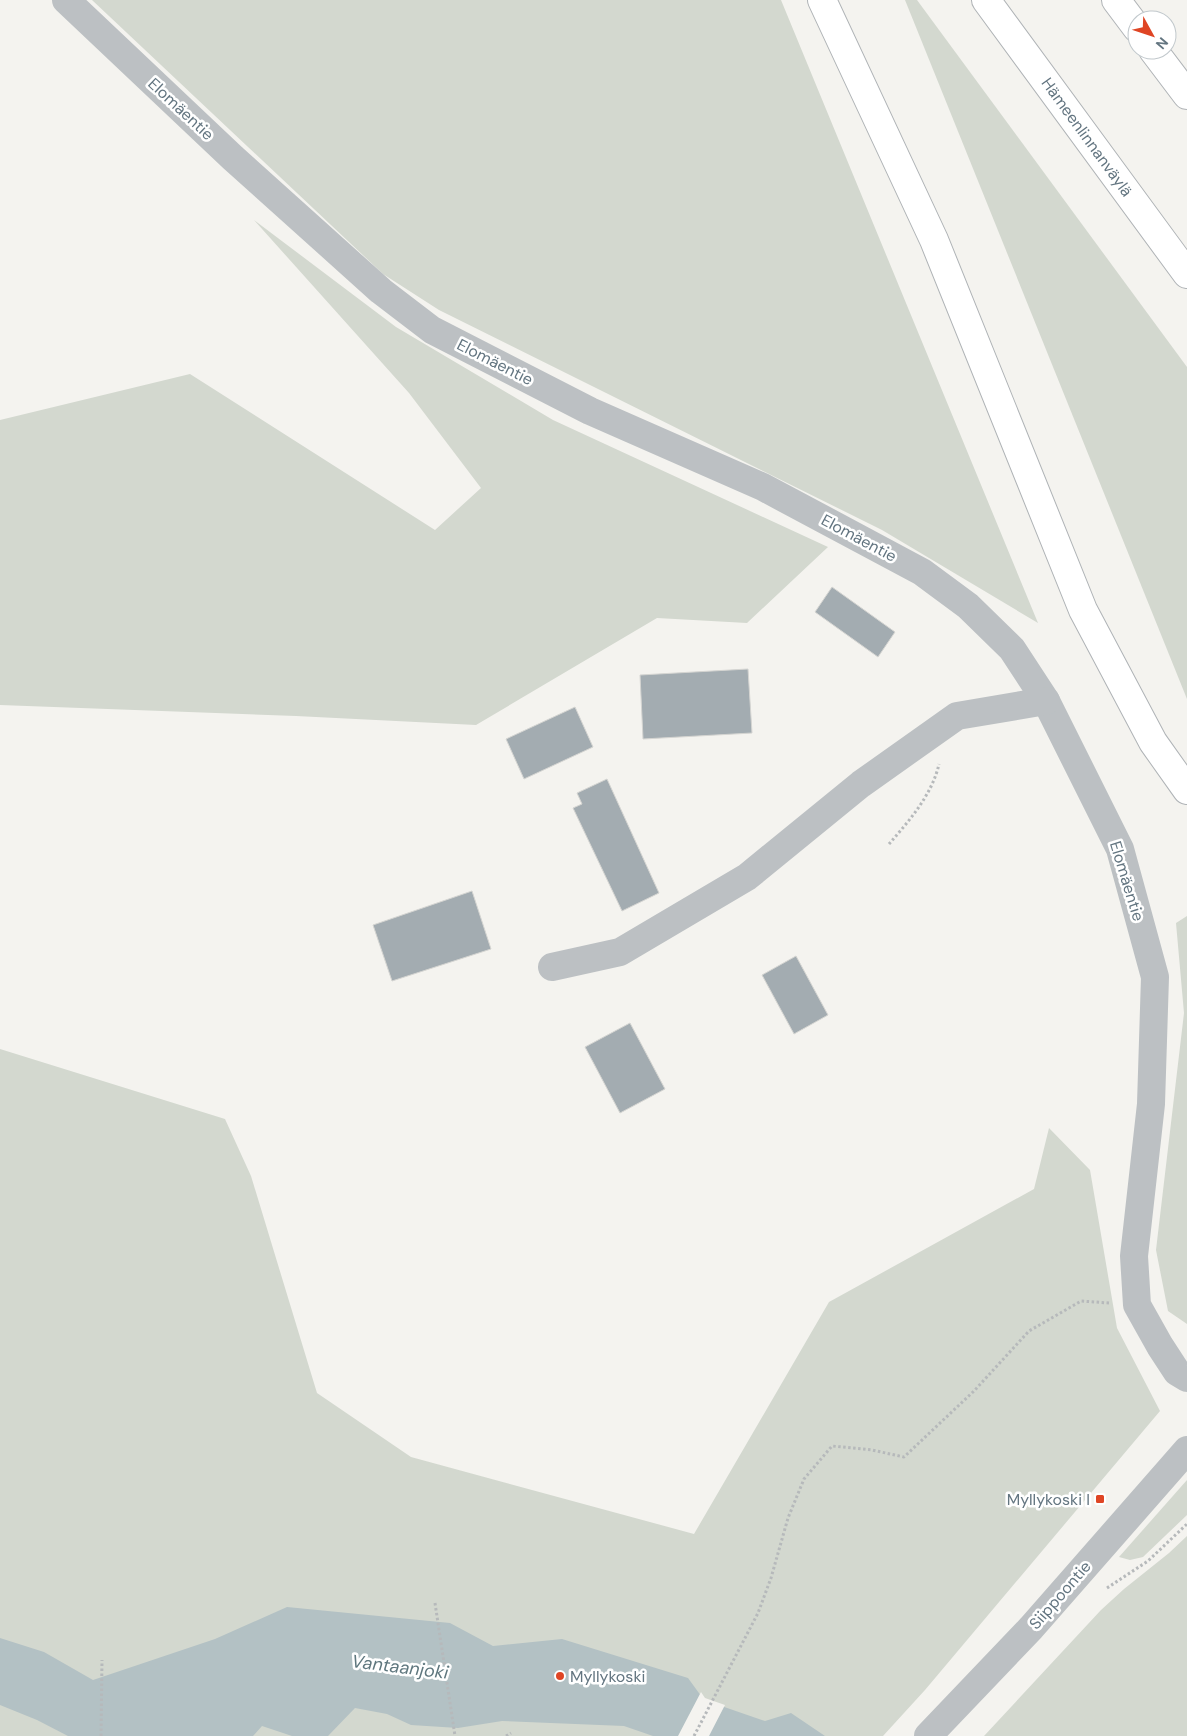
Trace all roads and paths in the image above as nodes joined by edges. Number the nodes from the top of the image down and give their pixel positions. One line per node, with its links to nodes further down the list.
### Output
1 (66, 0): 9 (street, Elomäentie)
2 (822, 0): 11 (highway)
3 (986, 0): 8 (highway, Hämeenlinnanväylä)
4 (1116, 0): 5 (highway)
5 (1127, 15)
6 (1161, 60): 7 (highway)
7 (1187, 95)
8 (1187, 274)
9 (1046, 701): 10 (street); 15 (street, Elomäentie)
10 (949, 722): 12 (path); 13 (street)
11 (1187, 790)
12 (889, 844)
13 (552, 968)
14 (1082, 1301): 25 (path)
15 (1187, 1378)
16 (1187, 1450): 26 (street, Siippoontie)
17 (1187, 1524): 18 (path)
18 (1101, 1591)
19 (435, 1604): 22 (path)
20 (102, 1660): 23 (path)
21 (511, 1733): 24 (path)
22 (455, 1734)
23 (101, 1736)
24 (506, 1736)
25 (694, 1736)
26 (928, 1736)

